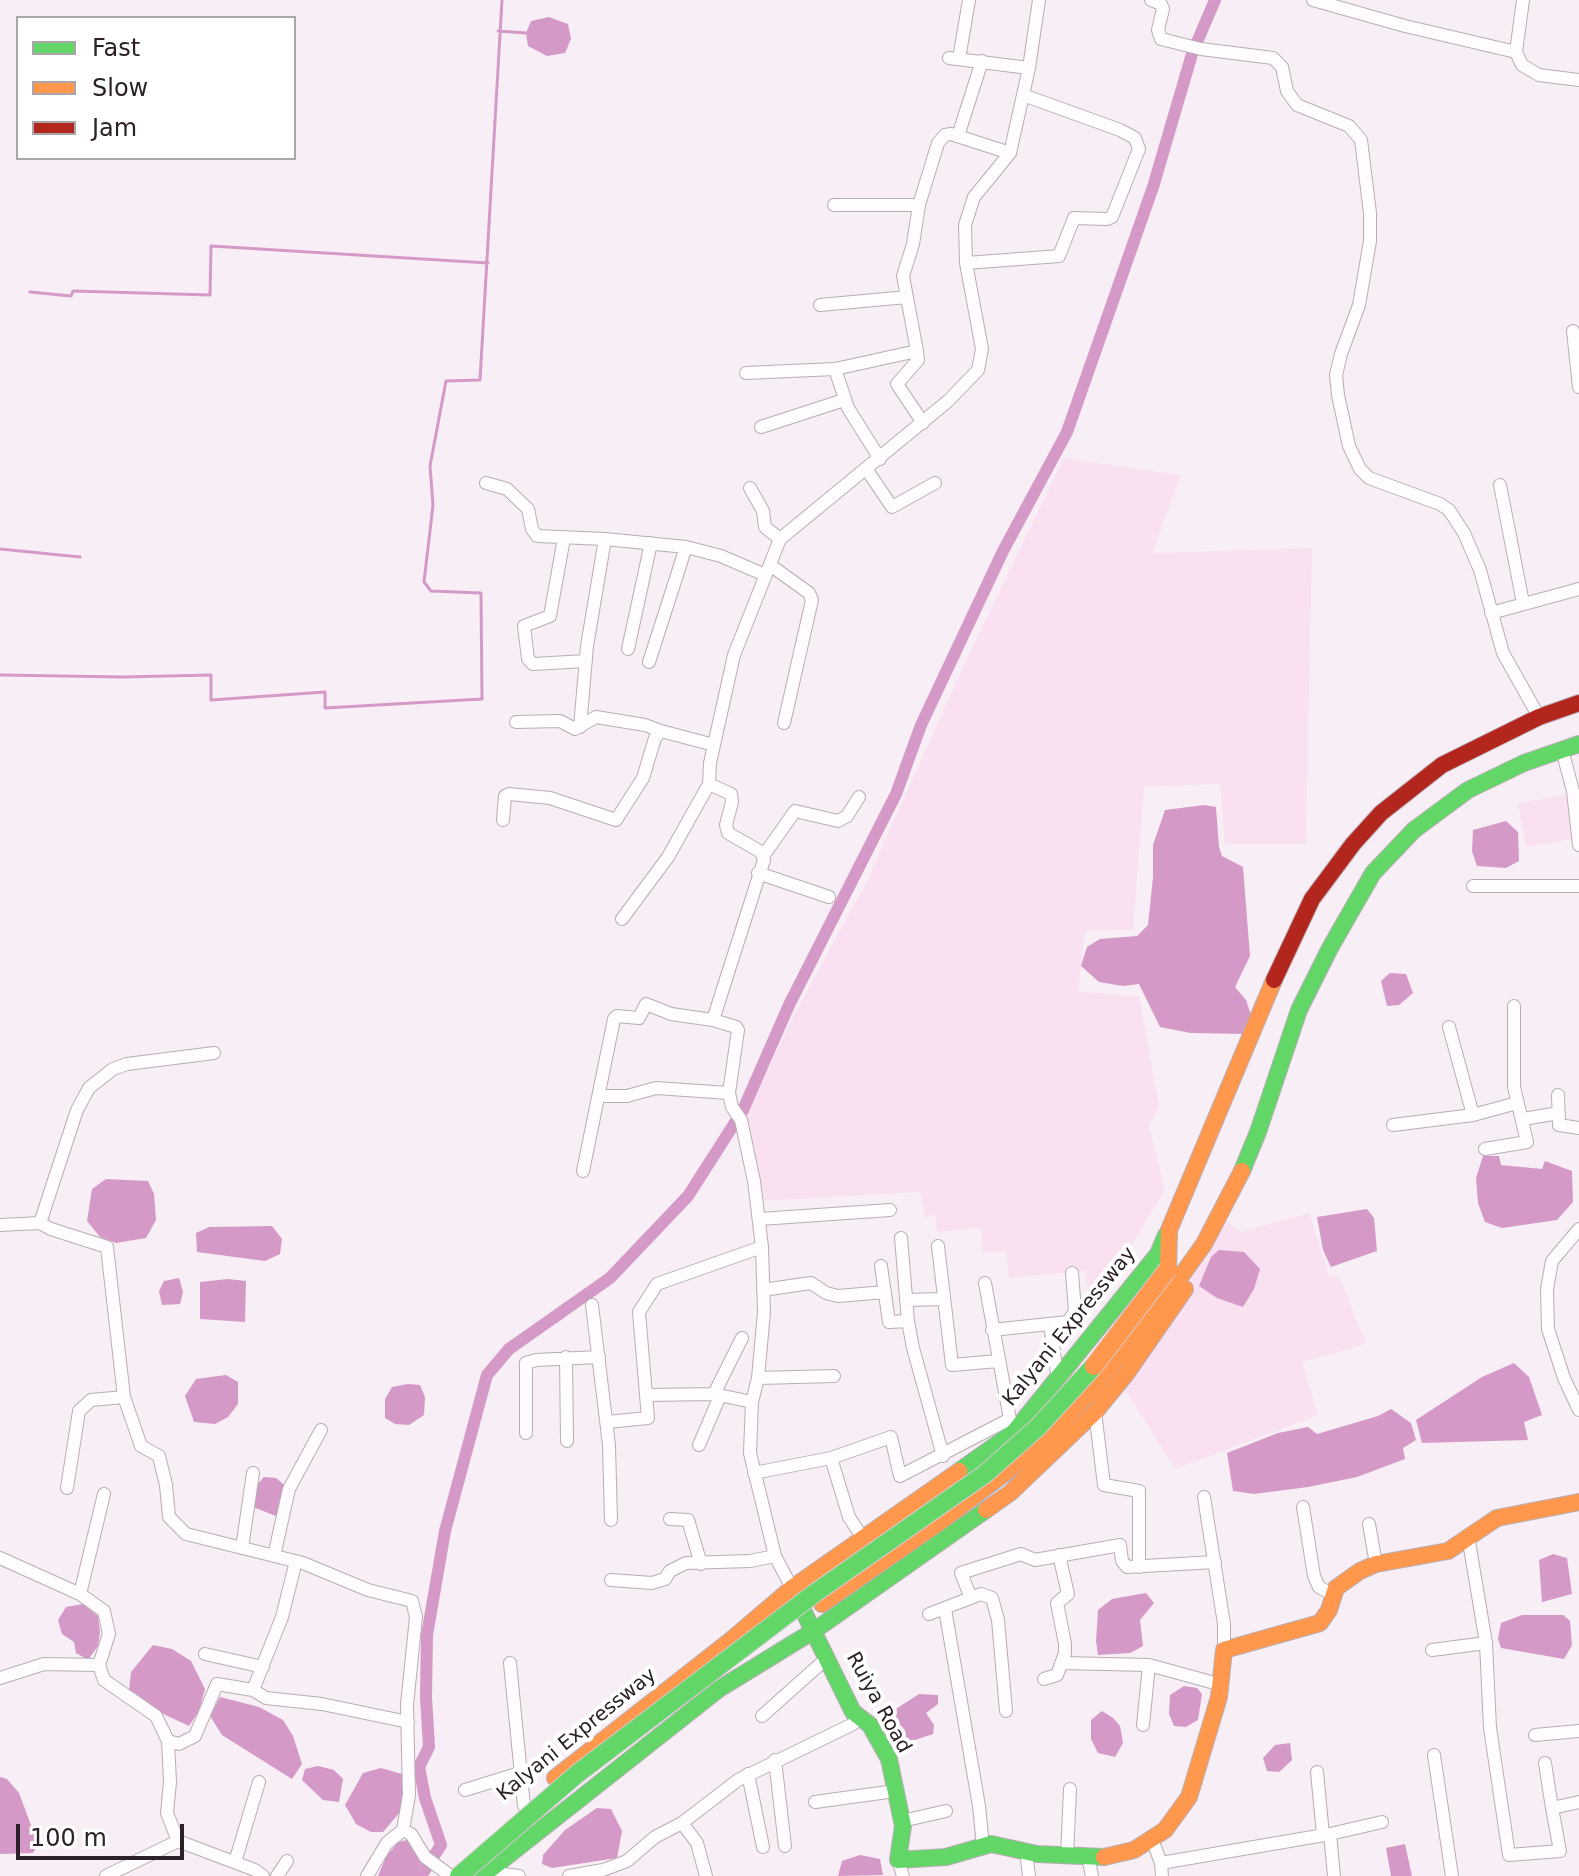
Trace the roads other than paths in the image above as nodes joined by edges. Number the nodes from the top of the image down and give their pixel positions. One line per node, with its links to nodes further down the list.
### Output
1 (969, 0): 7 (street)
2 (1039, 0): 8 (street)
3 (1151, 0): 40 (street)
4 (1313, 0): 6 (street)
5 (1523, 0): 6 (street)
6 (1516, 52): 9 (street)
7 (982, 61): 8 (street); 11 (street)
8 (1029, 68): 10 (street)
9 (1579, 80)
10 (1023, 95): 12 (street); 15 (street)
11 (958, 136): 12 (street); 14 (street)
12 (1010, 153): 15 (street)
13 (834, 205): 14 (street)
14 (919, 205): 16 (street)
15 (966, 263): 24 (street)
16 (907, 297): 17 (street); 19 (street)
17 (820, 305)
18 (1573, 331): 22 (street)
19 (917, 351): 20 (street); 24 (street)
20 (835, 369): 21 (street); 23 (street)
21 (746, 373)
22 (1579, 387)
23 (844, 400): 25 (street); 26 (street)
24 (923, 423): 26 (street)
25 (761, 427)
26 (880, 459): 27 (street)
27 (867, 470): 29 (street); 34 (street)
28 (486, 483): 32 (street)
29 (935, 483)
30 (1500, 485): 39 (street)
31 (750, 488): 34 (street)
32 (564, 538): 33 (street); 42 (street)
33 (605, 539): 35 (street); 42 (street)
34 (780, 539): 37 (street)
35 (651, 543): 36 (street); 41 (street)
36 (686, 547): 37 (street); 43 (street)
37 (768, 570): 47 (street); 50 (street)
38 (1579, 589): 39 (street)
39 (1523, 603): 40 (street)
40 (1491, 613): 45 (street)
41 (628, 649)
42 (586, 661): 48 (street)
43 (649, 662)
44 (1579, 703): 45 (main road, Kalyani Expressway)
45 (1539, 717): 82 (main road, Kalyani Expressway)
46 (516, 722): 48 (street)
47 (784, 723)
48 (580, 727): 49 (street)
49 (661, 731): 50 (street); 54 (street)
50 (714, 745): 52 (street)
51 (1571, 747): 55 (street); 84 (main road, Kalyani Expressway)
52 (709, 784): 56 (street); 61 (street)
53 (859, 797): 56 (street)
54 (503, 820)
55 (1579, 845)
56 (764, 855): 57 (street)
57 (758, 873): 60 (street); 63 (street)
58 (1473, 886): 59 (street)
59 (1579, 886)
60 (829, 897)
61 (622, 919)
62 (1514, 1006): 69 (street)
63 (713, 1020): 67 (street); 68 (street)
64 (1449, 1027): 71 (street)
65 (214, 1053): 79 (street)
66 (1558, 1095): 70 (street)
67 (599, 1096): 68 (street); 76 (street)
68 (731, 1100): 78 (street)
69 (1517, 1103): 71 (street); 72 (street)
70 (1559, 1113): 72 (street); 74 (street)
71 (1473, 1115): 73 (street)
72 (1523, 1119): 75 (street)
73 (1393, 1125)
74 (1579, 1128)
75 (1485, 1149)
76 (583, 1171)
77 (890, 1210): 78 (street)
78 (760, 1219): 86 (street)
79 (40, 1223): 80 (street); 109 (street)
80 (0, 1225)
81 (1579, 1229): 105 (street)
82 (1169, 1230): 106 (main road, Kalyani Expressway); 204 (main road, Kalyani Expressway, bridge)
83 (901, 1238): 93 (street)
84 (1204, 1244): 112 (main road, Kalyani Expressway); 207 (main road, Kalyani Expressway, bridge)
85 (938, 1246): 92 (street)
86 (762, 1247): 90 (street); 107 (street)
87 (881, 1266): 91 (street)
88 (1072, 1273): 96 (street)
89 (985, 1283): 97 (street)
90 (763, 1290): 91 (street); 104 (street)
91 (885, 1292): 95 (street)
92 (943, 1299): 93 (street); 101 (street)
93 (906, 1300): 95 (street)
94 (592, 1305): 100 (street)
95 (908, 1321): 119 (street)
96 (1050, 1325): 97 (street); 106 (street)
97 (992, 1330): 101 (street)
98 (742, 1338): 108 (street)
99 (566, 1357): 100 (street); 116 (street); 117 (street)
100 (599, 1357): 113 (street)
101 (998, 1361): 114 (street)
102 (1579, 1375): 105 (street)
103 (834, 1376): 104 (street)
104 (758, 1378): 110 (street)
105 (1564, 1378): 111 (street)
106 (1058, 1380): 114 (main road, Kalyani Expressway)
107 (646, 1395): 108 (street); 113 (street)
108 (717, 1395): 110 (street); 118 (street)
109 (124, 1397): 123 (street); 133 (street)
110 (752, 1402): 122 (street)
111 (1579, 1410)
112 (1095, 1412): 142 (street); 150 (main road, Kalyani Expressway)
113 (607, 1422): 129 (street)
114 (1012, 1425): 119 (street); 132 (main road, Kalyani Expressway)
115 (321, 1430): 135 (street)
116 (526, 1433)
117 (567, 1441)
118 (699, 1445)
119 (943, 1456): 120 (street)
120 (831, 1458): 122 (street); 132 (street)
121 (253, 1473): 133 (street)
122 (754, 1473): 136 (street)
123 (67, 1488)
124 (104, 1494): 145 (street)
125 (1204, 1497): 139 (street)
126 (1579, 1502): 131 (main road)
127 (1303, 1507): 146 (street)
128 (670, 1519): 140 (street)
129 (611, 1520)
130 (1369, 1524): 141 (street)
131 (1468, 1536): 141 (main road); 151 (street)
132 (862, 1537): 144 (main road, Kalyani Expressway)
133 (242, 1548): 135 (street)
134 (1059, 1555): 142 (street); 147 (street); 157 (street)
135 (274, 1556): 138 (street)
136 (775, 1556): 140 (street); 144 (street)
137 (0, 1558): 145 (street)
138 (296, 1561): 160 (street); 168 (street)
139 (1215, 1562): 142 (street); 152 (street)
140 (701, 1564): 143 (street)
141 (1376, 1564): 146 (main road)
142 (1139, 1567)
143 (611, 1580)
144 (792, 1588): 150 (main road, Ruiya Road); 185 (main road, Kalyani Expressway)
145 (80, 1594): 158 (street)
146 (1333, 1595): 152 (main road)
147 (971, 1598): 148 (street); 165 (street)
148 (945, 1609): 149 (street); 196 (street)
149 (929, 1614)
150 (812, 1624): 155 (main road, Ruiya Road); 207 (main road, Kalyani Expressway)
151 (1486, 1643): 153 (street); 186 (street)
152 (1224, 1650): 163 (main road)
153 (1432, 1650)
154 (205, 1654): 160 (street)
155 (827, 1658): 166 (street); 167 (main road, Ruiya Road)
156 (510, 1663): 177 (street)
157 (1061, 1663): 159 (street); 162 (street)
158 (99, 1665): 161 (street); 172 (street)
159 (1149, 1665): 163 (street); 169 (street)
160 (263, 1667): 164 (street)
161 (0, 1678)
162 (1044, 1679)
163 (1222, 1685): 193 (main road)
164 (253, 1690): 168 (street); 172 (street)
165 (1006, 1711)
166 (762, 1716)
167 (861, 1718): 174 (street); 182 (main road, Ruiya Road)
168 (408, 1722): 191 (street)
169 (1143, 1725)
170 (1579, 1731): 171 (street)
171 (1535, 1735)
172 (168, 1741): 194 (street)
173 (1434, 1755): 218 (street)
174 (775, 1760): 178 (street); 195 (street)
175 (1545, 1763): 186 (street)
176 (1317, 1772): 192 (street)
177 (520, 1773): 181 (street); 185 (street)
178 (748, 1774): 190 (street); 197 (street)
179 (259, 1782): 202 (street)
180 (1070, 1789): 199 (street)
181 (465, 1790)
182 (895, 1791): 183 (street); 188 (main road, Ruiya Road)
183 (815, 1802)
184 (1579, 1802): 186 (street)
185 (524, 1806): 204 (main road, Kalyani Expressway)
186 (1552, 1808)
187 (946, 1811): 188 (street)
188 (902, 1821): 203 (main road, Ruiya Road)
189 (1382, 1822): 192 (street)
190 (682, 1823): 206 (street); 214 (street)
191 (403, 1830): 204 (street); 211 (street)
192 (1327, 1835): 205 (street); 217 (street)
193 (1152, 1839): 200 (main road); 205 (street)
194 (178, 1841): 202 (street); 208 (street)
195 (785, 1846)
196 (983, 1846): 198 (main road); 203 (main road)
197 (763, 1847)
198 (1026, 1851): 199 (main road); 215 (street)
199 (1067, 1856): 200 (main road)
200 (1088, 1857): 216 (street)
201 (287, 1861): 210 (street)
202 (235, 1862): 209 (street)
203 (900, 1868)
204 (442, 1869)
205 (1161, 1870)
206 (585, 1874): 213 (street)
207 (479, 1875): 212 (street)
208 (106, 1876)
209 (263, 1876)
210 (277, 1876)
211 (367, 1876)
212 (519, 1876)
213 (569, 1876)
214 (706, 1876)
215 (1029, 1876)
216 (1092, 1876)
217 (1334, 1876)
218 (1452, 1876)

